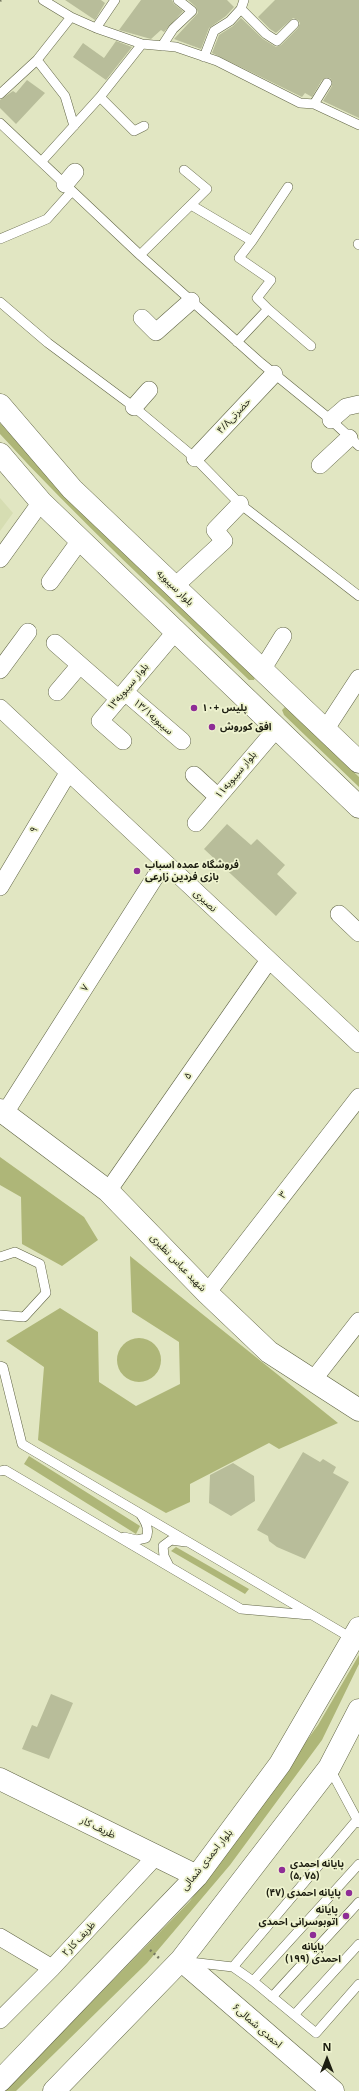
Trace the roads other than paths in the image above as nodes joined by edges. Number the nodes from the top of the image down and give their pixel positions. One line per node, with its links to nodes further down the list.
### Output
1 (43, 0): 6 (lane)
2 (115, 0): 8 (lane)
3 (178, 0): 10 (lane)
4 (244, 0): 5 (lane)
5 (241, 9): 7 (lane); 11 (lane)
6 (71, 17): 8 (lane); 12 (lane)
7 (294, 24)
8 (96, 28): 9 (lane)
9 (142, 44): 10 (lane); 15 (lane)
10 (162, 46): 11 (lane)
11 (204, 57): 16 (lane)
12 (37, 60): 14 (lane); 19 (lane)
13 (327, 83): 16 (lane)
14 (0, 94)
15 (100, 96): 19 (lane); 20 (lane)
16 (314, 104): 18 (lane)
17 (0, 123): 21 (lane)
18 (359, 125)
19 (74, 126): 21 (lane)
20 (144, 126)
21 (42, 161): 23 (lane)
22 (184, 170): 25 (lane)
23 (71, 182): 26 (lane); 28 (lane)
24 (288, 187): 27 (lane)
25 (191, 205): 27 (lane); 28 (lane)
26 (0, 239)
27 (252, 240): 31 (lane)
28 (140, 255): 29 (lane)
29 (191, 300): 32 (street); 33 (lane)
30 (0, 302): 39 (lane)
31 (268, 309): 33 (lane); 34 (lane)
32 (142, 318)
33 (237, 342): 35 (lane)
34 (311, 346)
35 (274, 374): 40 (lane); 43 (street, حضرتی۴/۸)
36 (149, 390): 39 (street)
37 (359, 404): 40 (street)
38 (0, 406): 50 (main road, بلوار سیبویه)
39 (134, 407): 43 (lane)
40 (331, 420): 41 (lane)
41 (354, 442): 44 (street)
42 (0, 454): 45 (main road)
43 (195, 458): 46 (lane)
44 (320, 465)
45 (41, 502): 47 (main road); 48 (street)
46 (240, 504): 50 (street); 51 (lane)
47 (81, 539): 49 (street); 52 (main road)
48 (0, 558)
49 (50, 582)
50 (174, 587): 58 (main road, بلوار سیبویه)
51 (359, 596)
52 (176, 631): 62 (street, بلوار سیبویه۱۳); 64 (main road)
53 (28, 632): 57 (street)
54 (283, 636): 58 (street)
55 (55, 643): 56 (street, سیبویه۱۳/۱)
56 (79, 666): 61 (street); 62 (street, سیبویه۱۳/۱)
57 (0, 670)
58 (262, 670): 60 (main road, بلوار سیبویه)
59 (359, 678): 66 (street)
60 (281, 689): 64 (main road); 66 (main road, بلوار سیبویه)
61 (57, 692)
62 (122, 696): 67 (street, بلوار سیبویه۱۳); 68 (street, سیبویه۱۳/۱)
63 (0, 708): 70 (street, نصیری)
64 (260, 712): 65 (main road)
65 (277, 728): 72 (street, بلوار سیبویه۱۱); 73 (main road)
66 (325, 730): 69 (main road, بلوار سیبویه)
67 (123, 741)
68 (182, 741)
69 (359, 762)
70 (68, 773): 75 (street, نصیری); 76 (street, ۹)
71 (194, 775): 72 (street)
72 (218, 797): 74 (street, بلوار سیبویه۱۱)
73 (359, 807)
74 (196, 823)
75 (164, 863): 79 (street, نصیری); 82 (street, ۷)
76 (0, 887)
77 (339, 914): 78 (street)
78 (359, 933)
79 (269, 960): 80 (street, نصیری); 83 (street, ۵)
80 (359, 1044)
81 (359, 1097): 85 (street, ۳)
82 (3, 1112): 83 (main road, شهید عباس نظیری)
83 (108, 1192): 85 (main road, شهید عباس نظیری)
84 (0, 1257): 86 (lane)
85 (207, 1294): 89 (main road, شهید عباس نظیری)
86 (0, 1315)
87 (359, 1321): 89 (street)
88 (0, 1366): 92 (lane)
89 (313, 1380): 90 (main road, شهید عباس نظیری)
90 (359, 1410)
91 (0, 1471): 93 (lane)
92 (141, 1514): 93 (lane); 94 (lane)
93 (115, 1534): 95 (lane)
94 (191, 1543): 95 (lane); 96 (lane)
95 (169, 1567): 96 (lane)
96 (314, 1616): 97 (lane)
97 (356, 1633): 104 (main road, بلوار احمدی شمالی)
98 (359, 1710): 99 (main road)
99 (329, 1768): 101 (lane); 108 (main road)
100 (0, 1779): 102 (main road, ظریف کار)
101 (358, 1822): 110 (lane)
102 (156, 1856): 104 (main road, ظریف کار); 109 (street, ۲ظریف کار)
103 (359, 1864): 111 (lane)
104 (197, 1876): 116 (main road, بلوار احمدی شمالی)
105 (359, 1902): 113 (lane)
106 (0, 1937): 109 (street)
107 (359, 1944): 114 (lane)
108 (176, 1965): 110 (lane); 117 (main road); 118 (main road, احمدی شمالی۶)
109 (52, 1968): 115 (street, ۲ظریف کار)
110 (233, 1968): 111 (lane)
111 (253, 1981): 113 (lane)
112 (359, 1984): 114 (lane)
113 (272, 1996): 114 (lane)
114 (294, 2014)
115 (0, 2020)
116 (0, 2081)
117 (54, 2091)
118 (334, 2091)

